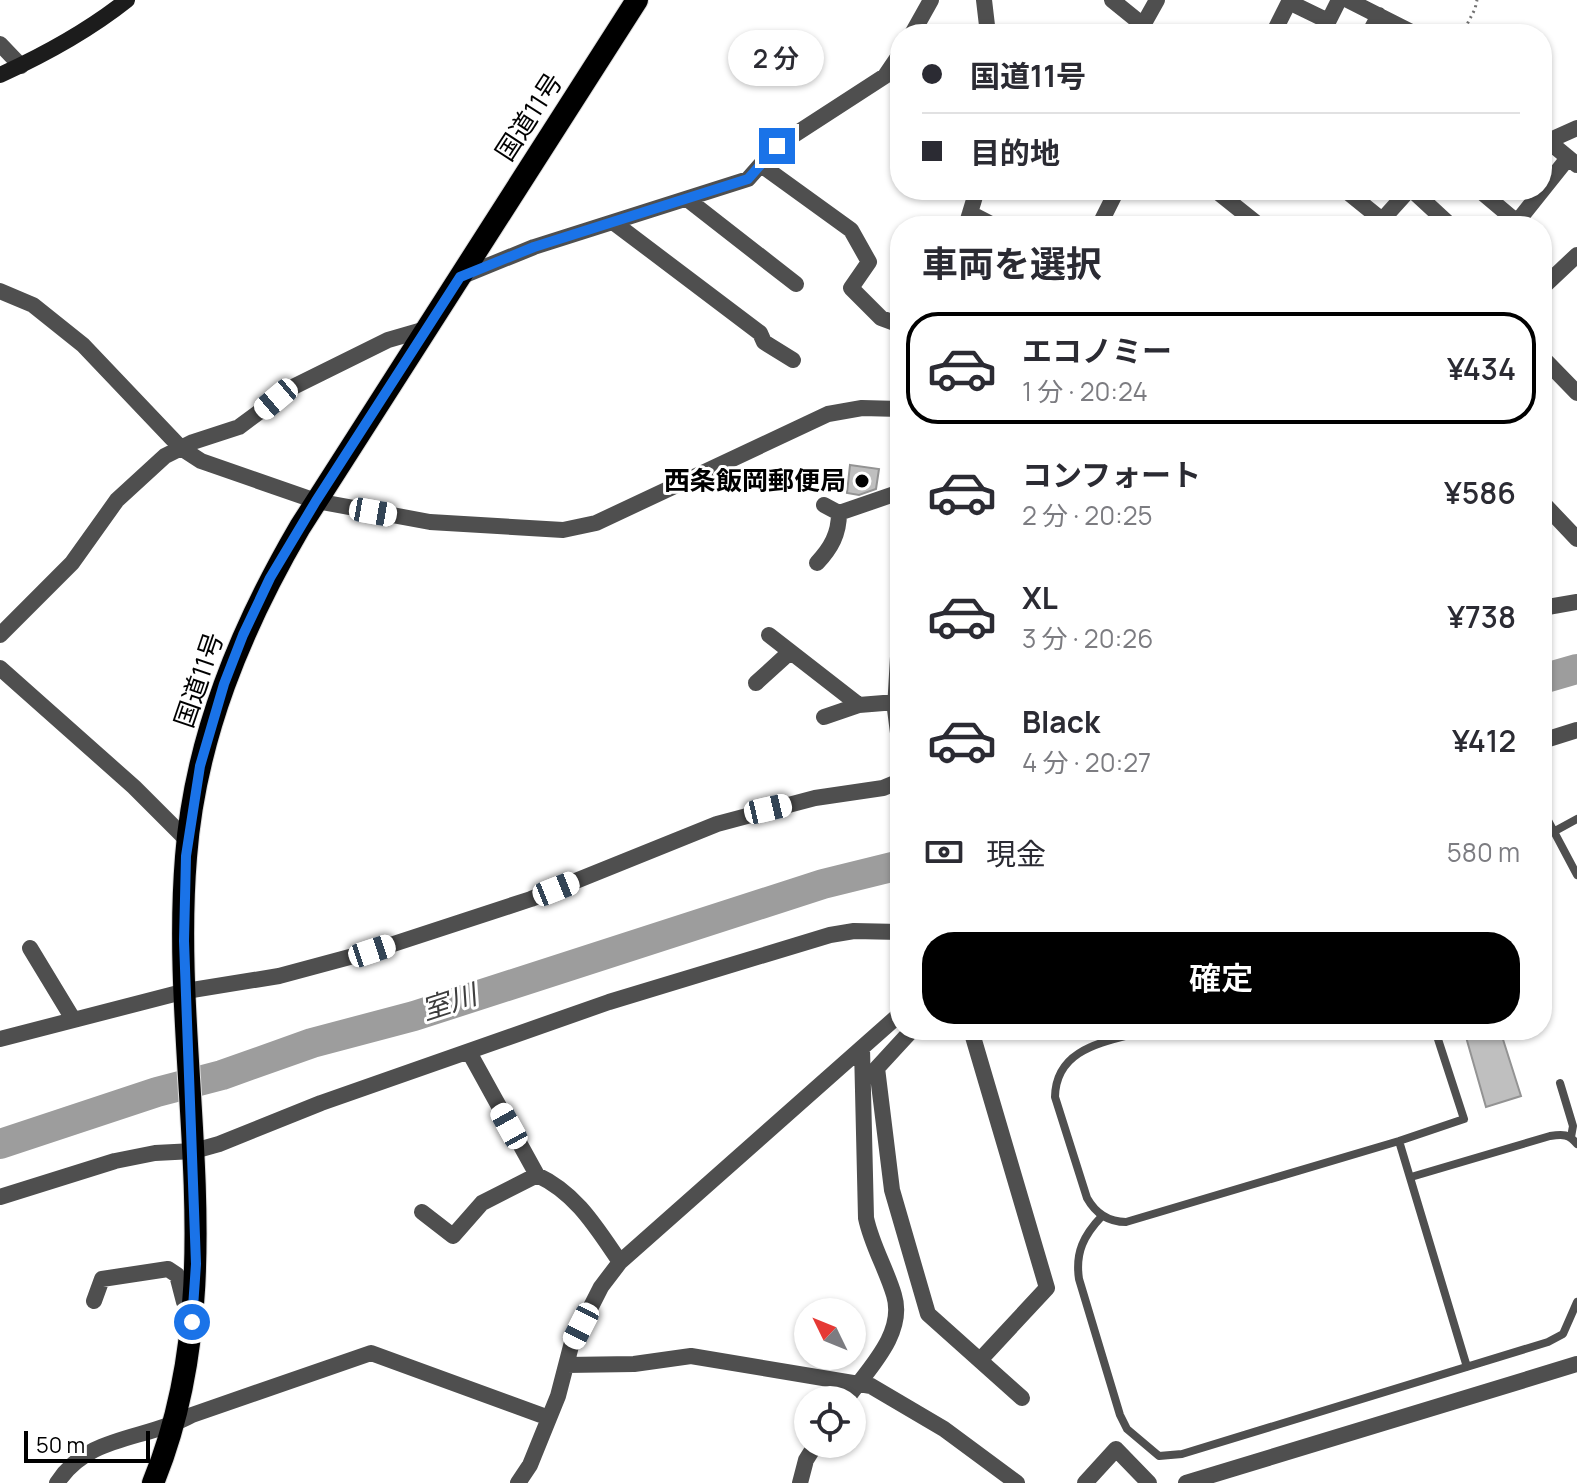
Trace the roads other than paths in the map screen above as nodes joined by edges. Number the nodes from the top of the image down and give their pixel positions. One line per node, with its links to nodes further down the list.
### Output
1 (127, 0): 20 (main road)
2 (637, 0): 44 (highway, 国道11号)
3 (931, 0): 10 (street)
4 (984, 0): 11 (street)
5 (1112, 0): 12 (street)
6 (1157, 0): 13 (street)
7 (1339, 0): 16 (street)
8 (1348, 0): 9 (street)
9 (1379, 15): 17 (street); 18 (street)
10 (918, 24)
11 (987, 24)
12 (1142, 24)
13 (1150, 24)
14 (1278, 24): 15 (street)
15 (1321, 24)
16 (1327, 24)
17 (1374, 24)
18 (1396, 24)
19 (0, 44): 20 (street)
20 (21, 66): 22 (main road)
21 (890, 69): 27 (street)
22 (0, 75)
23 (1577, 128): 24 (street)
24 (1552, 136)
25 (1552, 144): 26 (street)
26 (1573, 162): 28 (street)
27 (761, 165): 29 (street); 48 (street)
28 (1552, 184)
29 (687, 199): 42 (street); 46 (street)
30 (1228, 200): 36 (street)
31 (1355, 200): 37 (street)
32 (1401, 200): 38 (street)
33 (1422, 200): 39 (street)
34 (1491, 200): 40 (street)
35 (1538, 200): 41 (street)
36 (1248, 216)
37 (1372, 216)
38 (1386, 216)
39 (1440, 216)
40 (1510, 216)
41 (1523, 216)
42 (613, 222): 44 (street); 50 (street)
43 (1577, 255): 45 (street)
44 (460, 277): 49 (highway, 国道11号)
45 (1552, 279)
46 (796, 284)
47 (0, 291): 54 (street)
48 (890, 321)
49 (426, 329): 54 (street); 56 (highway, 国道11号)
50 (793, 360)
51 (1552, 367): 52 (street)
52 (1577, 393)
53 (890, 409): 56 (street)
54 (181, 448): 56 (street); 62 (street)
55 (890, 494): 59 (street)
56 (316, 501): 76 (highway, 国道11号)
57 (1552, 513): 58 (street)
58 (1577, 539)
59 (817, 563)
60 (1577, 602): 61 (street)
61 (1552, 606)
62 (0, 635)
63 (769, 635): 64 (street)
64 (790, 652): 66 (street); 68 (street)
65 (0, 668): 76 (street)
66 (756, 683)
67 (890, 702): 68 (street)
68 (859, 705): 69 (street)
69 (824, 717)
70 (1577, 730): 71 (street)
71 (1552, 738)
72 (890, 785): 80 (street)
73 (1577, 819): 75 (lane)
74 (1552, 826): 75 (lane)
75 (1555, 831): 77 (lane)
76 (188, 841): 80 (highway, 国道11号)
77 (1577, 875)
78 (890, 932): 89 (street)
79 (30, 948): 81 (street)
80 (186, 994): 81 (street); 93 (highway, 国道11号)
81 (73, 1019): 83 (street)
82 (890, 1023): 88 (street)
83 (3, 1031)
84 (903, 1040): 103 (street)
85 (974, 1040): 103 (street)
86 (1117, 1040): 98 (lane)
87 (1438, 1040): 92 (lane)
88 (862, 1048): 99 (street); 107 (street)
89 (469, 1052): 93 (street); 94 (street)
90 (1560, 1083): 91 (lane)
91 (1574, 1140): 95 (lane)
92 (1399, 1141): 95 (lane); 98 (lane)
93 (193, 1146): 96 (street); 102 (highway, 国道11号)
94 (537, 1175): 97 (street); 99 (street)
95 (1411, 1177): 106 (lane)
96 (0, 1197)
97 (422, 1212)
98 (1102, 1216): 106 (lane)
99 (620, 1262): 105 (street)
100 (94, 1301): 102 (street)
101 (1577, 1302): 106 (lane)
102 (193, 1311): 110 (highway, 国道11号)
103 (981, 1359): 108 (street)
104 (1577, 1364): 119 (street)
105 (566, 1365): 107 (street); 109 (street)
106 (1467, 1367)
107 (858, 1384): 116 (street)
108 (1022, 1398)
109 (549, 1418): 110 (street); 114 (street)
110 (172, 1426): 112 (street); 113 (highway, 国道11号)
111 (807, 1458): 115 (street)
112 (57, 1483)
113 (153, 1483)
114 (518, 1483)
115 (800, 1483)
116 (1017, 1483)
117 (1085, 1483): 118 (street)
118 (1149, 1483)
119 (1186, 1483)

